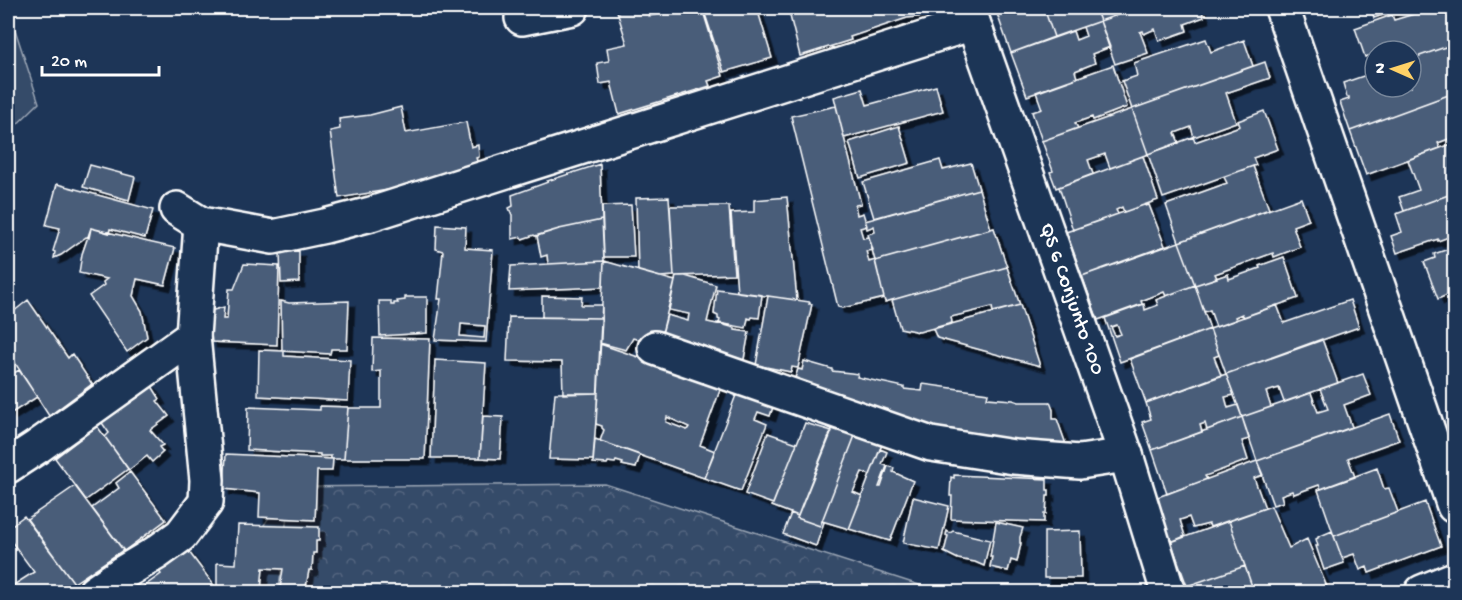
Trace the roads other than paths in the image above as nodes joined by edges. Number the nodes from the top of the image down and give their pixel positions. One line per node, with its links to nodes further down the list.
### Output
1 (572, 8): 4 (street)
2 (1282, 8): 9 (street)
3 (971, 15): 5 (street); 7 (street, QS 6 Conjunto 100)
4 (522, 18)
5 (193, 336): 8 (street); 11 (street)
6 (655, 348): 7 (street)
7 (1126, 455): 12 (street, QS 6 Conjunto 100)
8 (8, 466)
9 (1455, 506)
10 (1455, 579): 13 (street)
11 (95, 592)
12 (1168, 592)
13 (1422, 592)

